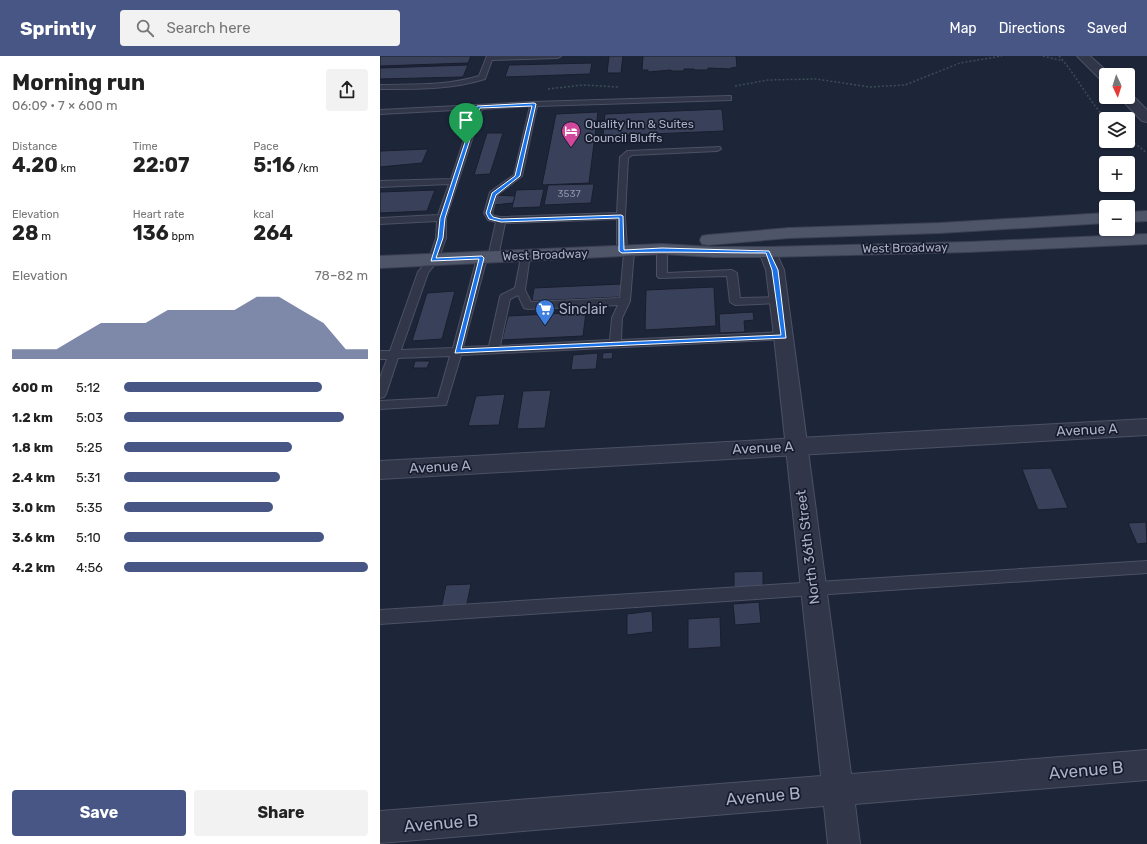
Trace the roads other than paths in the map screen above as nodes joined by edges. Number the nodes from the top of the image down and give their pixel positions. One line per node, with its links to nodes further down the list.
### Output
1 (558, 56): 3 (lane)
2 (1083, 56): 4 (street)
3 (490, 57): 5 (lane)
4 (1099, 71)
5 (380, 87)
6 (728, 98): 7 (lane)
7 (534, 104): 9 (lane); 20 (lane)
8 (1133, 104): 11 (street)
9 (479, 107): 10 (lane); 13 (lane)
10 (380, 112)
11 (1147, 118)
12 (717, 149): 15 (lane)
13 (454, 181): 14 (lane); 18 (lane)
14 (380, 184)
15 (621, 216): 20 (lane); 24 (lane)
16 (1147, 216): 17 (main road)
17 (1135, 217)
18 (442, 218): 21 (lane); 28 (lane)
19 (1099, 218): 23 (main road, West Broadway)
20 (501, 220): 27 (lane)
21 (380, 221)
22 (1147, 239): 25 (main road, West Broadway)
23 (662, 249): 24 (main road, West Broadway); 25 (main road, West Broadway); 31 (lane)
24 (626, 251): 26 (main road, West Broadway); 32 (lane)
25 (768, 252): 31 (street, North 36th Street)
26 (526, 255): 27 (main road, West Broadway); 30 (lane)
27 (488, 257): 28 (main road, West Broadway); 36 (lane)
28 (433, 260): 29 (main road, West Broadway); 37 (lane)
29 (380, 262)
30 (520, 290): 32 (lane); 35 (lane)
31 (779, 300): 33 (street, North 36th Street)
32 (624, 301): 34 (lane)
33 (784, 336): 34 (lane); 42 (street, North 36th Street)
34 (615, 344): 35 (lane)
35 (494, 350): 36 (lane)
36 (457, 352): 37 (lane); 40 (lane)
37 (395, 354): 38 (lane); 39 (lane)
38 (380, 355)
39 (380, 394)
40 (380, 405)
41 (1147, 427): 42 (street, Avenue A)
42 (796, 446): 43 (street, Avenue A); 45 (street, North 36th Street)
43 (380, 470)
44 (1147, 567): 45 (lane)
45 (813, 588): 46 (lane); 48 (street, North 36th Street)
46 (380, 617)
47 (1147, 766): 48 (street, Avenue B)
48 (838, 790): 49 (street, Avenue B); 50 (street, North 36th Street)
49 (380, 827)
50 (844, 844)

